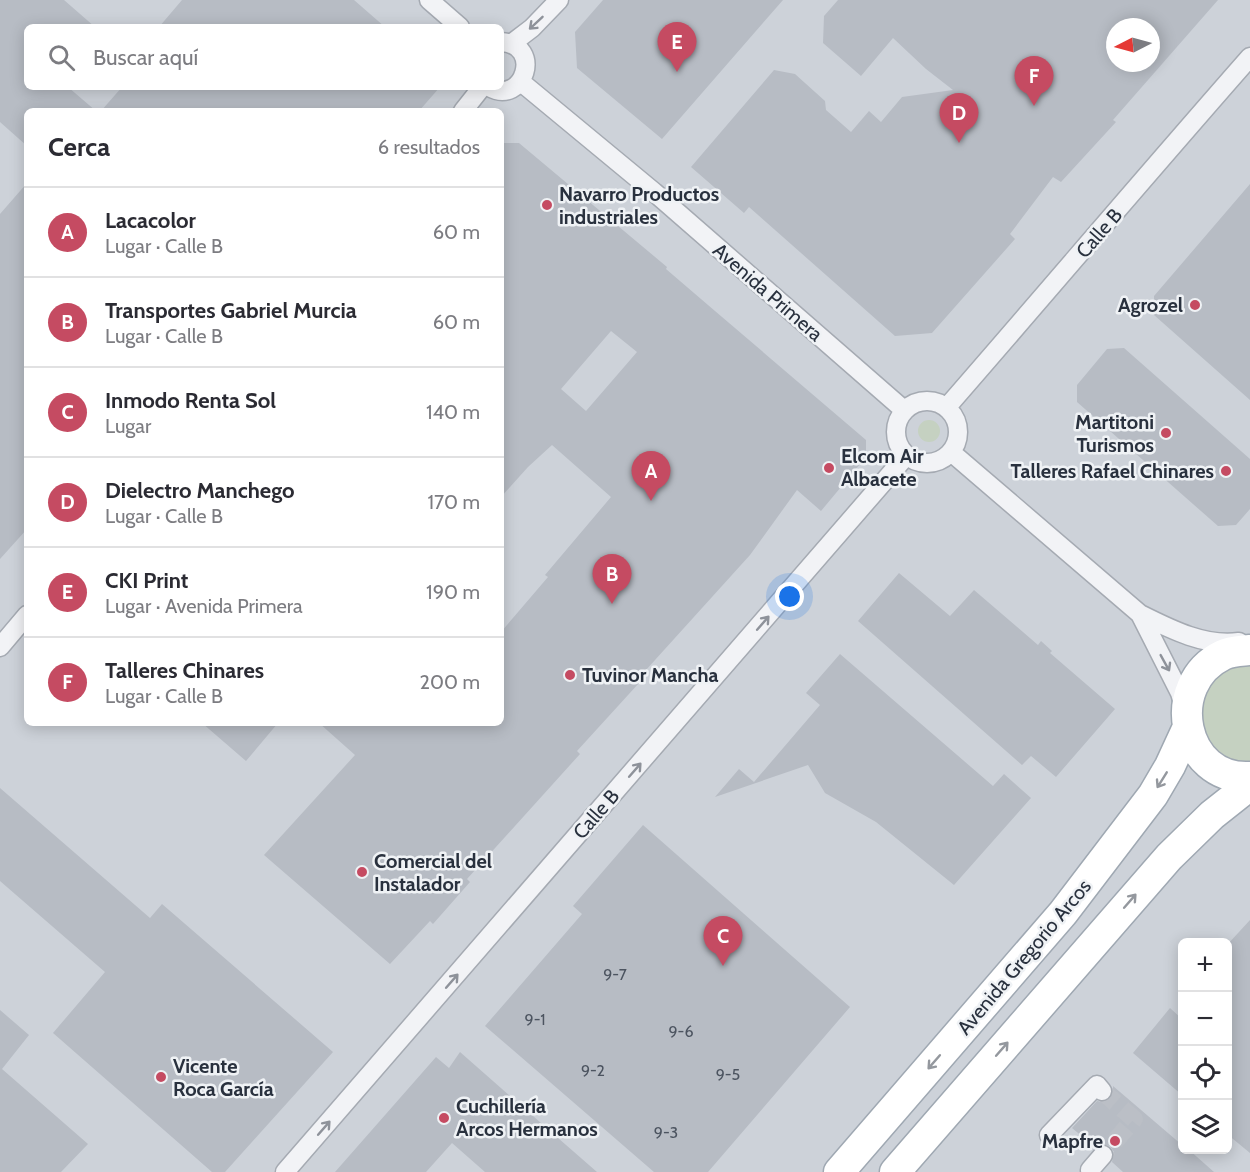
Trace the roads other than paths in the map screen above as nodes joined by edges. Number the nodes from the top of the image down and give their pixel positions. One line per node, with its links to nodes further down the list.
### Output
1 (429, 0): 3 (street)
2 (559, 0): 4 (street, one-way to 4)
3 (457, 24)
4 (506, 43): 6 (street)
5 (1250, 57): 10 (street, Calle B)
6 (521, 82): 8 (street); 11 (street, Avenida Primera)
7 (480, 90): 9 (street)
8 (500, 90)
9 (465, 108)
10 (947, 407): 11 (street); 12 (street)
11 (904, 410): 13 (street)
12 (951, 452): 13 (street); 14 (street)
13 (906, 456): 25 (street, Calle B, one-way to 13)
14 (1140, 614): 17 (street); 18 (street, one-way to 18)
15 (24, 618): 16 (street)
16 (0, 646)
17 (1236, 646): 18 (main road, Avenida Gregorio Arcos)
18 (1187, 720): 19 (main road); 26 (main road, Avenida Gregorio Arcos, one-way to 26)
19 (1250, 777)
20 (1242, 793): 27 (main road, one-way to 20)
21 (1102, 1091): 22 (street)
22 (1049, 1135)
23 (1103, 1155): 24 (street)
24 (1090, 1170)
25 (285, 1172)
26 (839, 1172)
27 (895, 1172)

